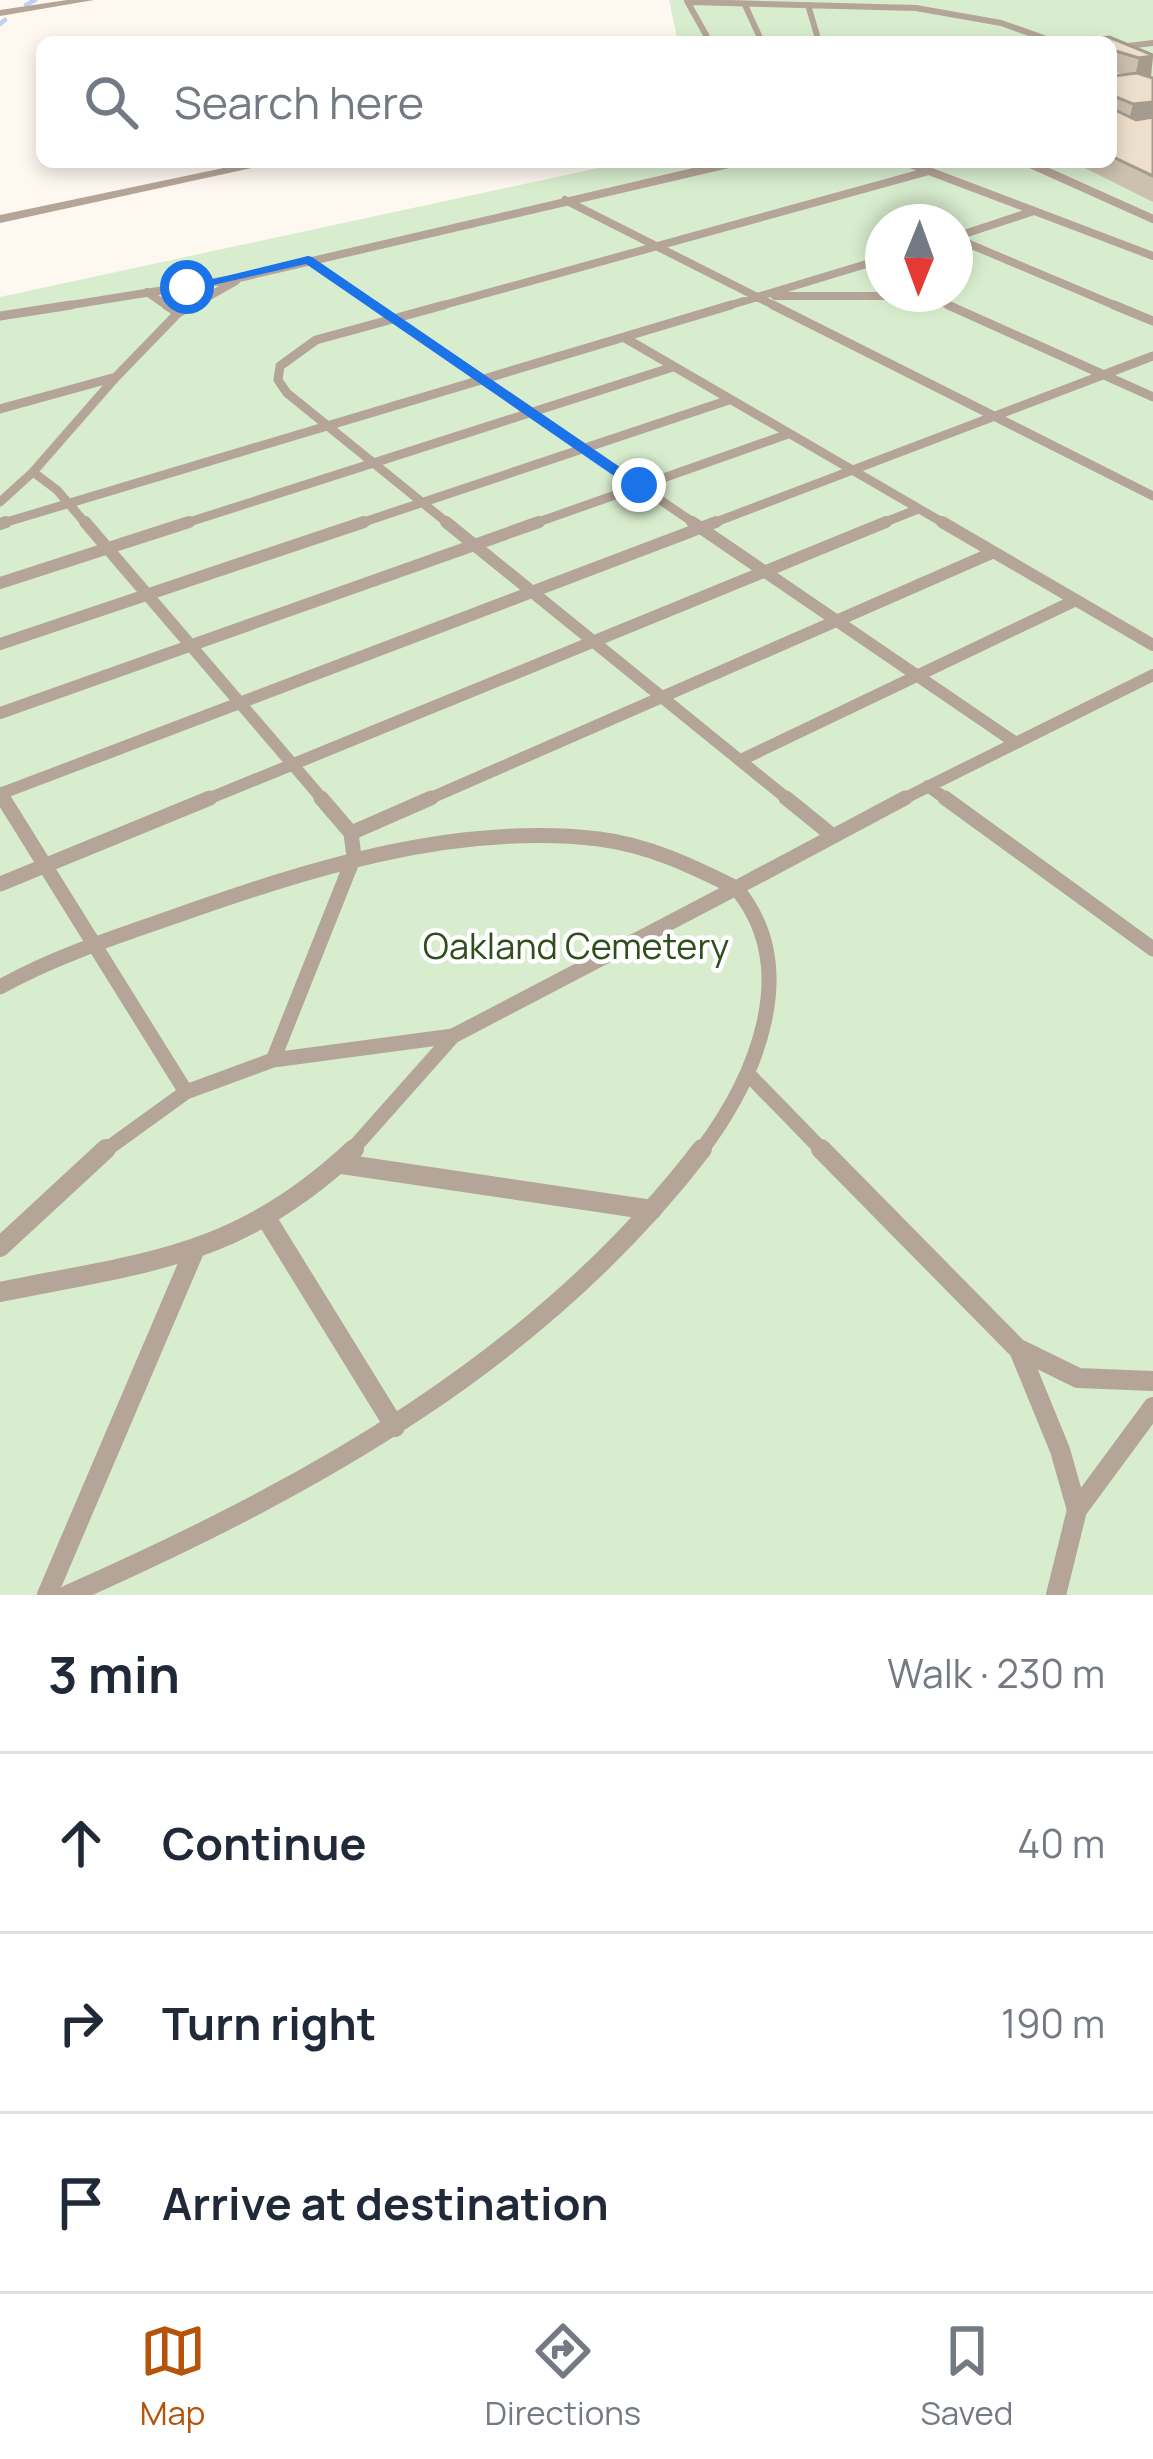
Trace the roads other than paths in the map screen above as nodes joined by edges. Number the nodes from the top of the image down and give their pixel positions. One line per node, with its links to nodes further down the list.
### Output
1 (89, 0): 5 (street)
2 (688, 1): 3 (lane); 6 (lane)
3 (745, 5): 4 (lane); 7 (lane)
4 (808, 5): 8 (lane); 9 (lane)
5 (0, 14)
6 (707, 36)
7 (759, 36)
8 (817, 36)
9 (1037, 36)
10 (1153, 43): 11 (lane)
11 (1117, 47)
12 (243, 168): 19 (street)
13 (710, 168): 17 (lane)
14 (921, 168): 16 (lane)
15 (1039, 168): 20 (lane)
16 (929, 171): 18 (lane); 22 (lane)
17 (565, 200): 22 (lane); 25 (lane)
18 (1034, 212): 21 (lane); 24 (lane)
19 (0, 219)
20 (1153, 219)
21 (973, 232)
22 (658, 246): 32 (lane); 36 (lane)
23 (973, 246): 37 (lane)
24 (1153, 256)
25 (308, 260): 29 (lane); 36 (lane)
26 (865, 265): 27 (lane)
27 (861, 266): 28 (lane); 32 (lane)
28 (865, 268)
29 (239, 278): 30 (lane); 34 (lane)
30 (147, 292): 34 (lane); 35 (lane)
31 (865, 295): 32 (lane)
32 (758, 296): 38 (lane); 48 (lane)
33 (964, 312): 41 (lane)
34 (178, 313): 42 (lane)
35 (0, 316)
36 (394, 318): 43 (lane); 49 (lane)
37 (1153, 321)
38 (625, 338): 40 (lane); 43 (lane)
39 (1153, 356): 41 (lane)
40 (673, 367): 45 (lane); 47 (lane)
41 (1103, 375): 44 (lane); 48 (lane)
42 (116, 376): 46 (lane); 54 (lane)
43 (487, 380): 47 (lane); 49 (lane)
44 (1153, 397)
45 (729, 400): 50 (lane); 51 (lane)
46 (0, 409)
47 (532, 412): 51 (lane); 52 (lane)
48 (995, 416): 53 (lane); 56 (lane)
49 (330, 428): 52 (lane); 59 (lane)
50 (788, 434): 53 (lane); 55 (lane)
51 (584, 448): 55 (lane); 57 (lane)
52 (375, 464): 57 (lane); 64 (lane)
53 (850, 471): 60 (lane); 62 (lane)
54 (34, 472): 58 (lane); 59 (lane)
55 (639, 485): 62 (lane); 63 (lane)
56 (1153, 496)
57 (422, 501): 63 (lane); 69 (lane)
58 (0, 502)
59 (65, 505): 61 (lane); 64 (lane)
60 (919, 509): 65 (lane); 66 (lane)
61 (0, 524)
62 (701, 527): 66 (lane); 68 (lane)
63 (474, 544): 68 (lane); 75 (lane)
64 (104, 550): 67 (lane); 69 (lane)
65 (994, 552): 70 (lane); 71 (lane)
66 (766, 571): 71 (lane); 72 (lane)
67 (0, 583)
68 (533, 591): 72 (lane); 79 (lane)
69 (143, 595): 73 (lane); 75 (lane)
70 (1076, 600): 74 (lane); 77 (lane)
71 (838, 621): 77 (lane); 78 (lane)
72 (594, 642): 78 (lane); 83 (lane)
73 (0, 644)
74 (1153, 645)
75 (187, 646): 79 (lane); 80 (lane)
76 (1153, 675): 81 (lane)
77 (918, 676): 81 (lane); 82 (lane)
78 (663, 698): 82 (lane); 86 (lane)
79 (235, 703): 83 (lane); 85 (lane)
80 (0, 712)
81 (1013, 741): 84 (lane)
82 (741, 760): 87 (lane)
83 (290, 765): 86 (lane); 89 (lane)
84 (928, 786): 87 (lane); 93 (lane)
85 (0, 793): 89 (lane)
86 (351, 833): 88 (lane)
87 (833, 836): 91 (lane)
88 (354, 857): 91 (lane); 92 (lane); 96 (lane)
89 (46, 866): 90 (lane); 92 (lane)
90 (0, 884)
91 (736, 888): 95 (lane); 97 (lane)
92 (96, 944): 94 (lane); 98 (lane)
93 (1153, 949)
94 (0, 987)
95 (453, 1036): 96 (lane); 99 (lane)
96 (273, 1060): 98 (lane)
97 (748, 1074): 100 (lane); 105 (lane)
98 (186, 1092): 102 (lane)
99 (342, 1165): 100 (lane); 101 (lane)
100 (652, 1210): 108 (lane)
101 (268, 1221): 103 (lane); 108 (lane)
102 (0, 1247)
103 (194, 1251): 104 (lane); 110 (lane)
104 (0, 1292)
105 (1019, 1350): 106 (lane); 109 (lane)
106 (1153, 1381)
107 (1153, 1407): 109 (lane)
108 (395, 1426): 111 (lane)
109 (1077, 1510): 112 (lane)
110 (46, 1595)
111 (68, 1595)
112 (1056, 1595)

